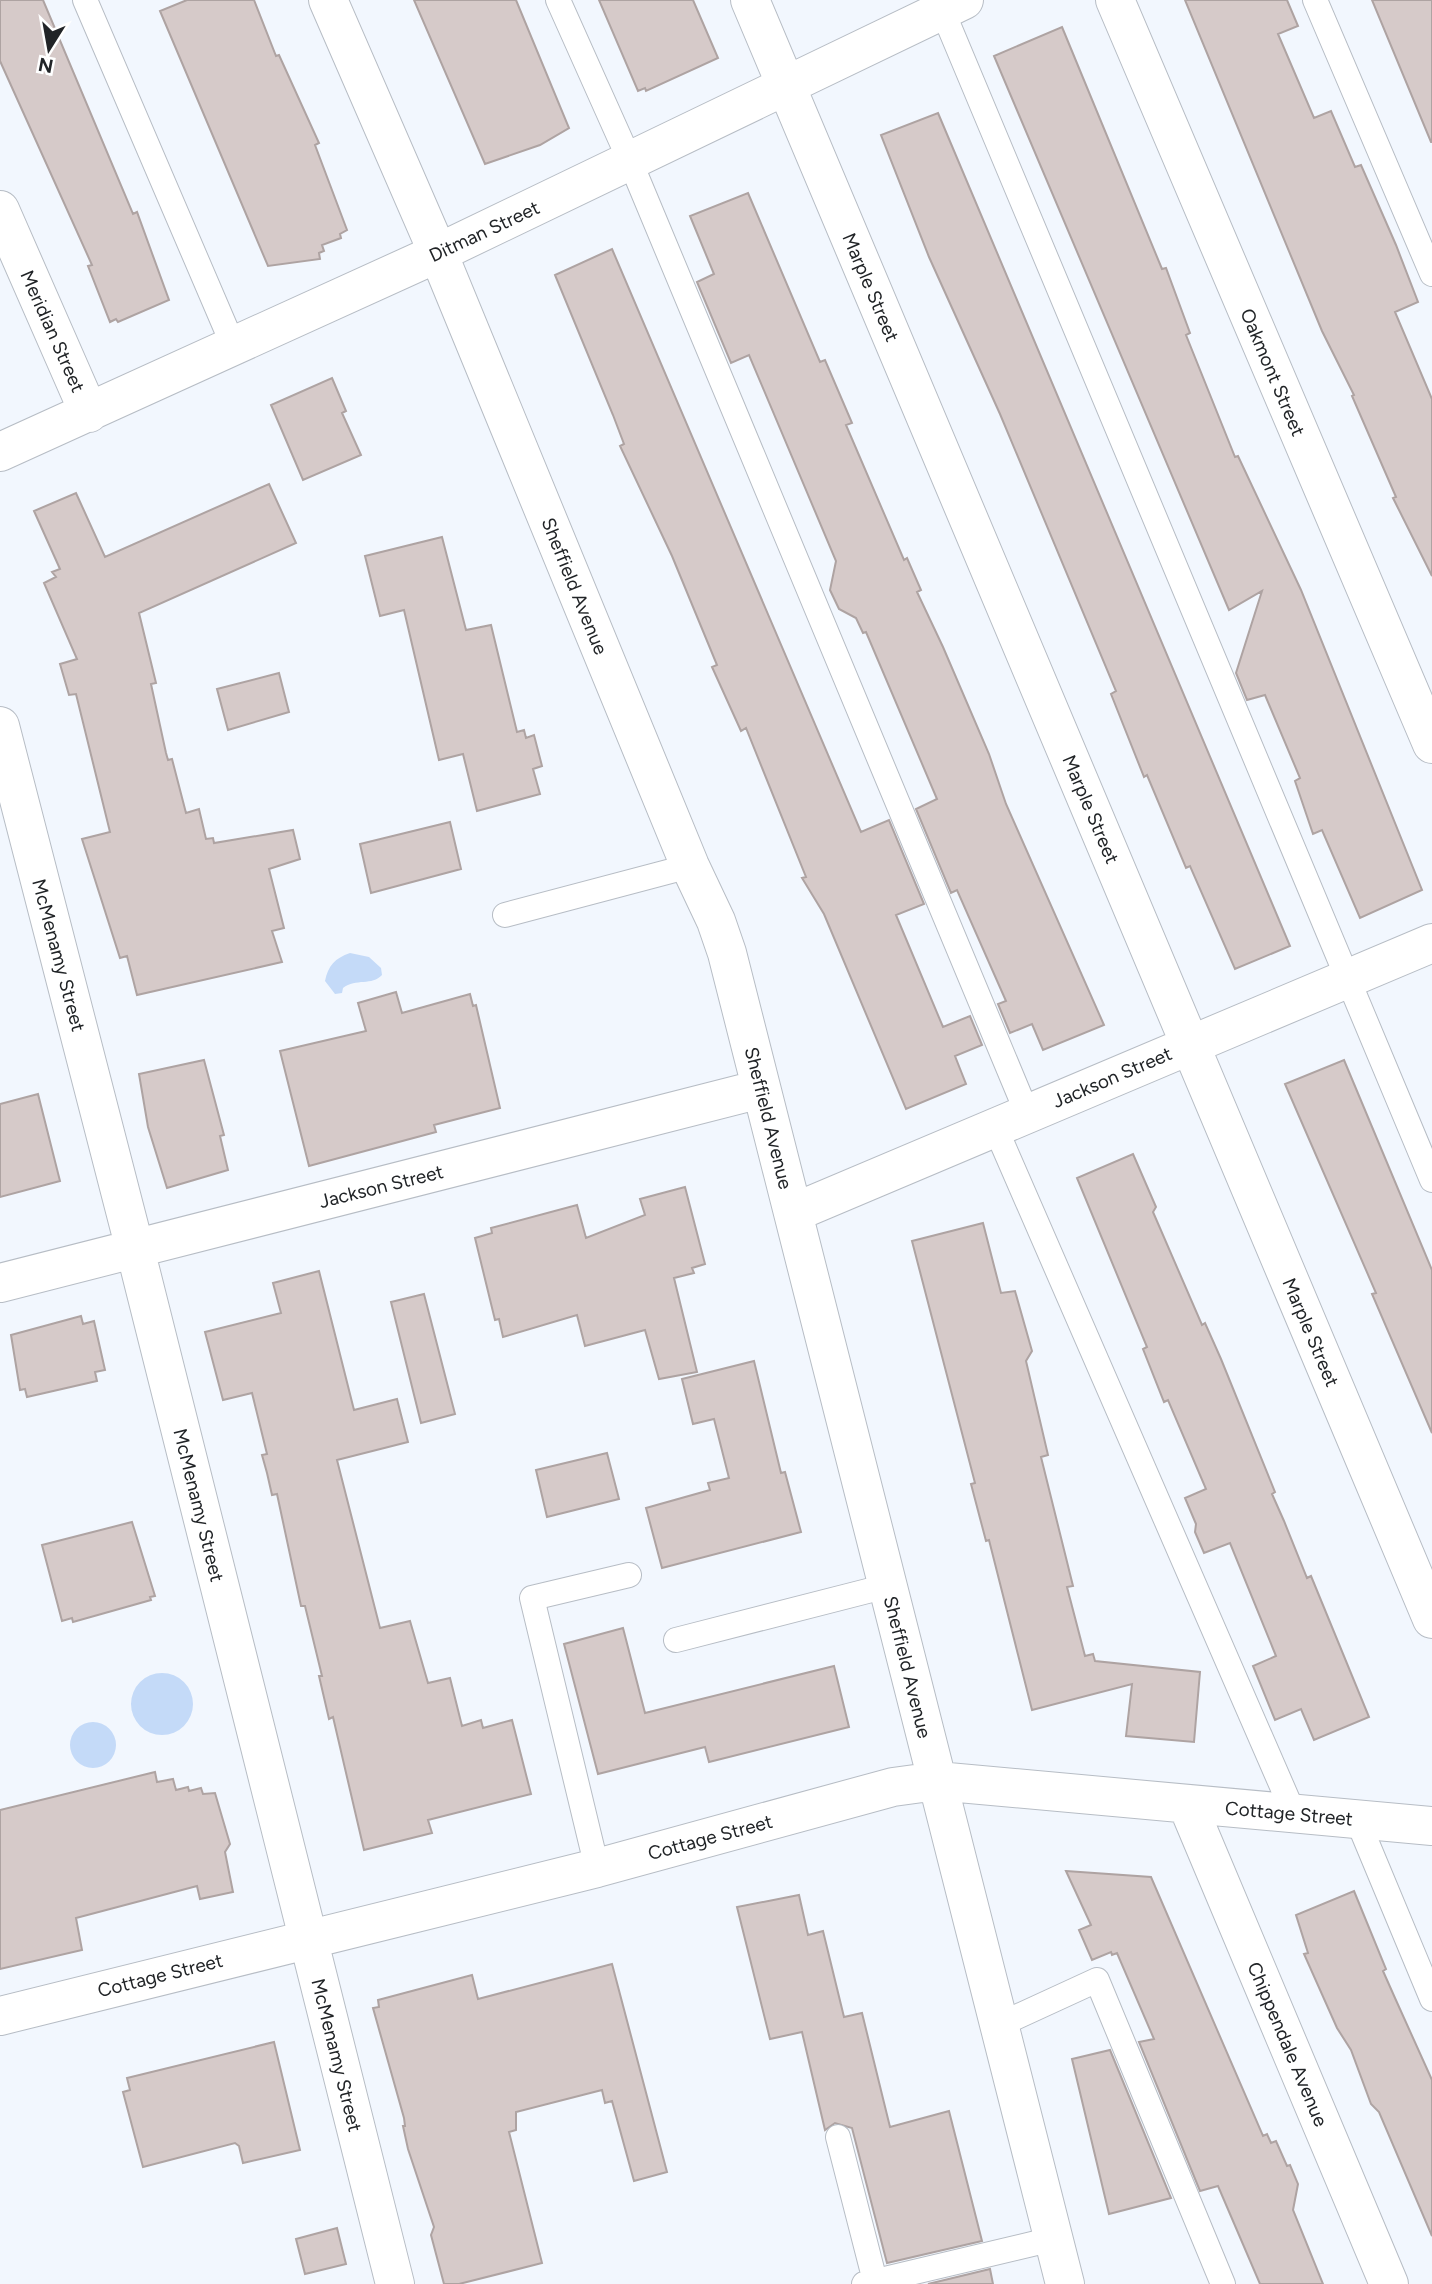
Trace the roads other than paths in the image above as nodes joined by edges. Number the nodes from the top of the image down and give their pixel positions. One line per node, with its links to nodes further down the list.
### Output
1 (85, 0): 13 (lane)
2 (328, 0): 11 (street, Sheffield Avenue)
3 (558, 0): 9 (lane)
4 (750, 0): 8 (street, Marple Street)
5 (1115, 0): 17 (street, Oakmont Street)
6 (1315, 0): 12 (lane)
7 (948, 4): 8 (street, Ditman Street); 21 (lane)
8 (786, 85): 9 (street, Ditman Street); 22 (street, Marple Street)
9 (630, 161): 11 (street, Ditman Street); 24 (lane)
10 (0, 210): 14 (street, Meridian Street)
11 (438, 253): 13 (street, Ditman Street); 18 (street, Sheffield Avenue)
12 (1432, 274)
13 (233, 345): 14 (street, Ditman Street)
14 (89, 413): 15 (street, Ditman Street)
15 (0, 452)
16 (0, 726): 27 (street, McMenamy Street)
17 (1432, 744)
18 (690, 866): 19 (lane); 23 (street, Sheffield Avenue)
19 (505, 915)
20 (1432, 943): 21 (street, Jackson Street)
21 (1348, 978): 22 (street, Jackson Street); 25 (lane)
22 (1189, 1044): 24 (street, Jackson Street); 31 (street, Marple Street)
23 (761, 1088): 26 (street, Sheffield Avenue); 27 (street, Jackson Street)
24 (1011, 1120): 26 (street, Jackson Street); 35 (lane)
25 (1432, 1180)
26 (793, 1213): 30 (street, Sheffield Avenue)
27 (135, 1249): 28 (street, Jackson Street); 39 (street, McMenamy Street)
28 (0, 1283)
29 (629, 1575): 38 (lane)
30 (887, 1586): 32 (lane); 33 (street, Sheffield Avenue)
31 (1432, 1619)
32 (676, 1640)
33 (937, 1781): 34 (street, Cottage Street); 38 (street, Cottage Street); 42 (street, Sheffield Avenue)
34 (1187, 1804): 35 (street, Cottage Street); 49 (street, Chippendale Avenue)
35 (1294, 1814): 36 (street, Cottage Street)
36 (1357, 1819): 37 (street, Cottage Street); 40 (lane)
37 (1432, 1826)
38 (597, 1868): 39 (street, Cottage Street)
39 (307, 1938): 41 (street, Cottage Street); 46 (street, McMenamy Street)
40 (1432, 1998)
41 (0, 2016)
42 (999, 2025): 44 (street, Sheffield Avenue); 48 (lane)
43 (838, 2137): 45 (lane)
44 (1053, 2239): 45 (lane); 47 (street, Sheffield Avenue)
45 (869, 2283)
46 (395, 2284)
47 (1065, 2284)
48 (1223, 2284)
49 (1389, 2284)

